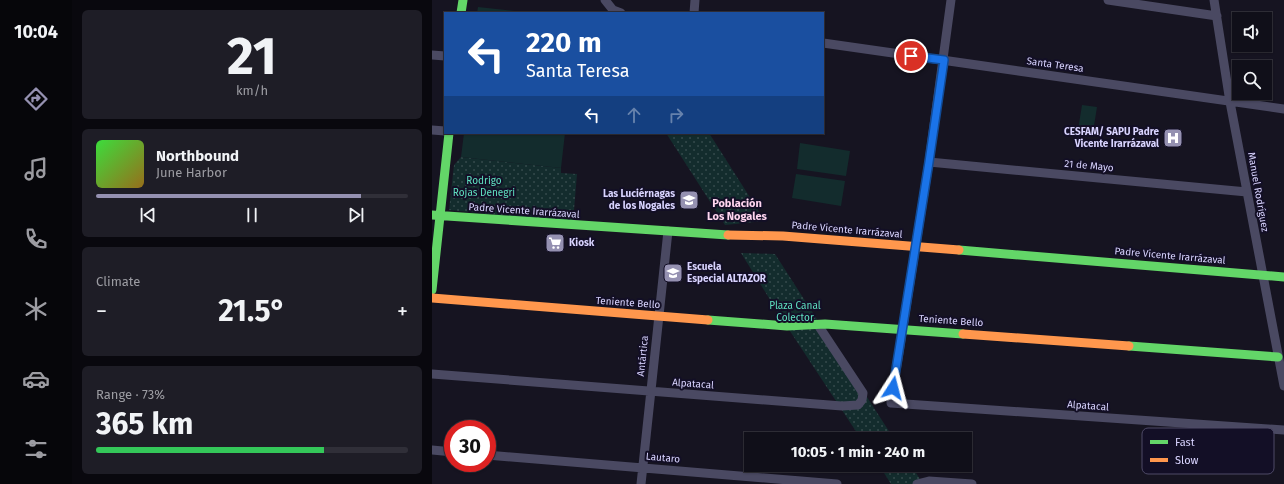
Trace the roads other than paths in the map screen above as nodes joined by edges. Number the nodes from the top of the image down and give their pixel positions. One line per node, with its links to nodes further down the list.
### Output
1 (463, 0): 7 (street)
2 (605, 0): 8 (street)
3 (695, 0): 9 (street)
4 (951, 0): 14 (street)
5 (1108, 0): 10 (street)
6 (1214, 0): 10 (street, Manuel Rodríguez)
7 (462, 12)
8 (618, 12)
9 (694, 12)
10 (1217, 16): 15 (street, Manuel Rodríguez)
11 (824, 43): 14 (street, Santa Teresa)
12 (432, 55): 13 (street)
13 (444, 56)
14 (944, 60): 15 (street, Santa Teresa); 20 (street)
15 (1230, 102): 16 (street, Santa Teresa); 21 (street, Manuel Rodríguez)
16 (1284, 109)
17 (432, 130): 18 (street)
18 (444, 131)
19 (449, 134): 22 (street)
20 (929, 162): 21 (street, 21 de Mayo); 24 (street)
21 (1247, 192): 25 (street, Manuel Rodríguez)
22 (436, 216): 23 (street, Padre Vicente Irarrázaval); 27 (street)
23 (668, 231): 24 (street, Padre Vicente Irarrázaval); 29 (street, Antártica)
24 (915, 247): 25 (street, Padre Vicente Irarrázaval); 31 (street)
25 (1262, 275): 26 (street, Padre Vicente Irarrázaval); 32 (street, Manuel Rodríguez)
26 (1284, 277)
27 (432, 290)
28 (432, 298): 29 (street, Teniente Bello)
29 (658, 316): 30 (street, Teniente Bello); 35 (street, Antártica)
30 (818, 325): 31 (street, Teniente Bello); 35 (street, Alpatacal)
31 (903, 329): 32 (street, Teniente Bello); 36 (street, Alpatacal)
32 (1278, 357): 34 (street, Manuel Rodríguez)
33 (432, 374): 35 (street, Alpatacal)
34 (1284, 386)
35 (650, 391): 42 (street, Antártica)
36 (1255, 428)
37 (1274, 429): 38 (street, Alpatacal)
38 (1284, 430)
39 (432, 450): 40 (street)
40 (444, 451)
41 (496, 456): 42 (street, Lautaro)
42 (642, 468): 43 (street, Antártica); 44 (street, Lautaro)
43 (641, 484)
44 (837, 484)
45 (917, 484): 46 (street)
46 (972, 484)

